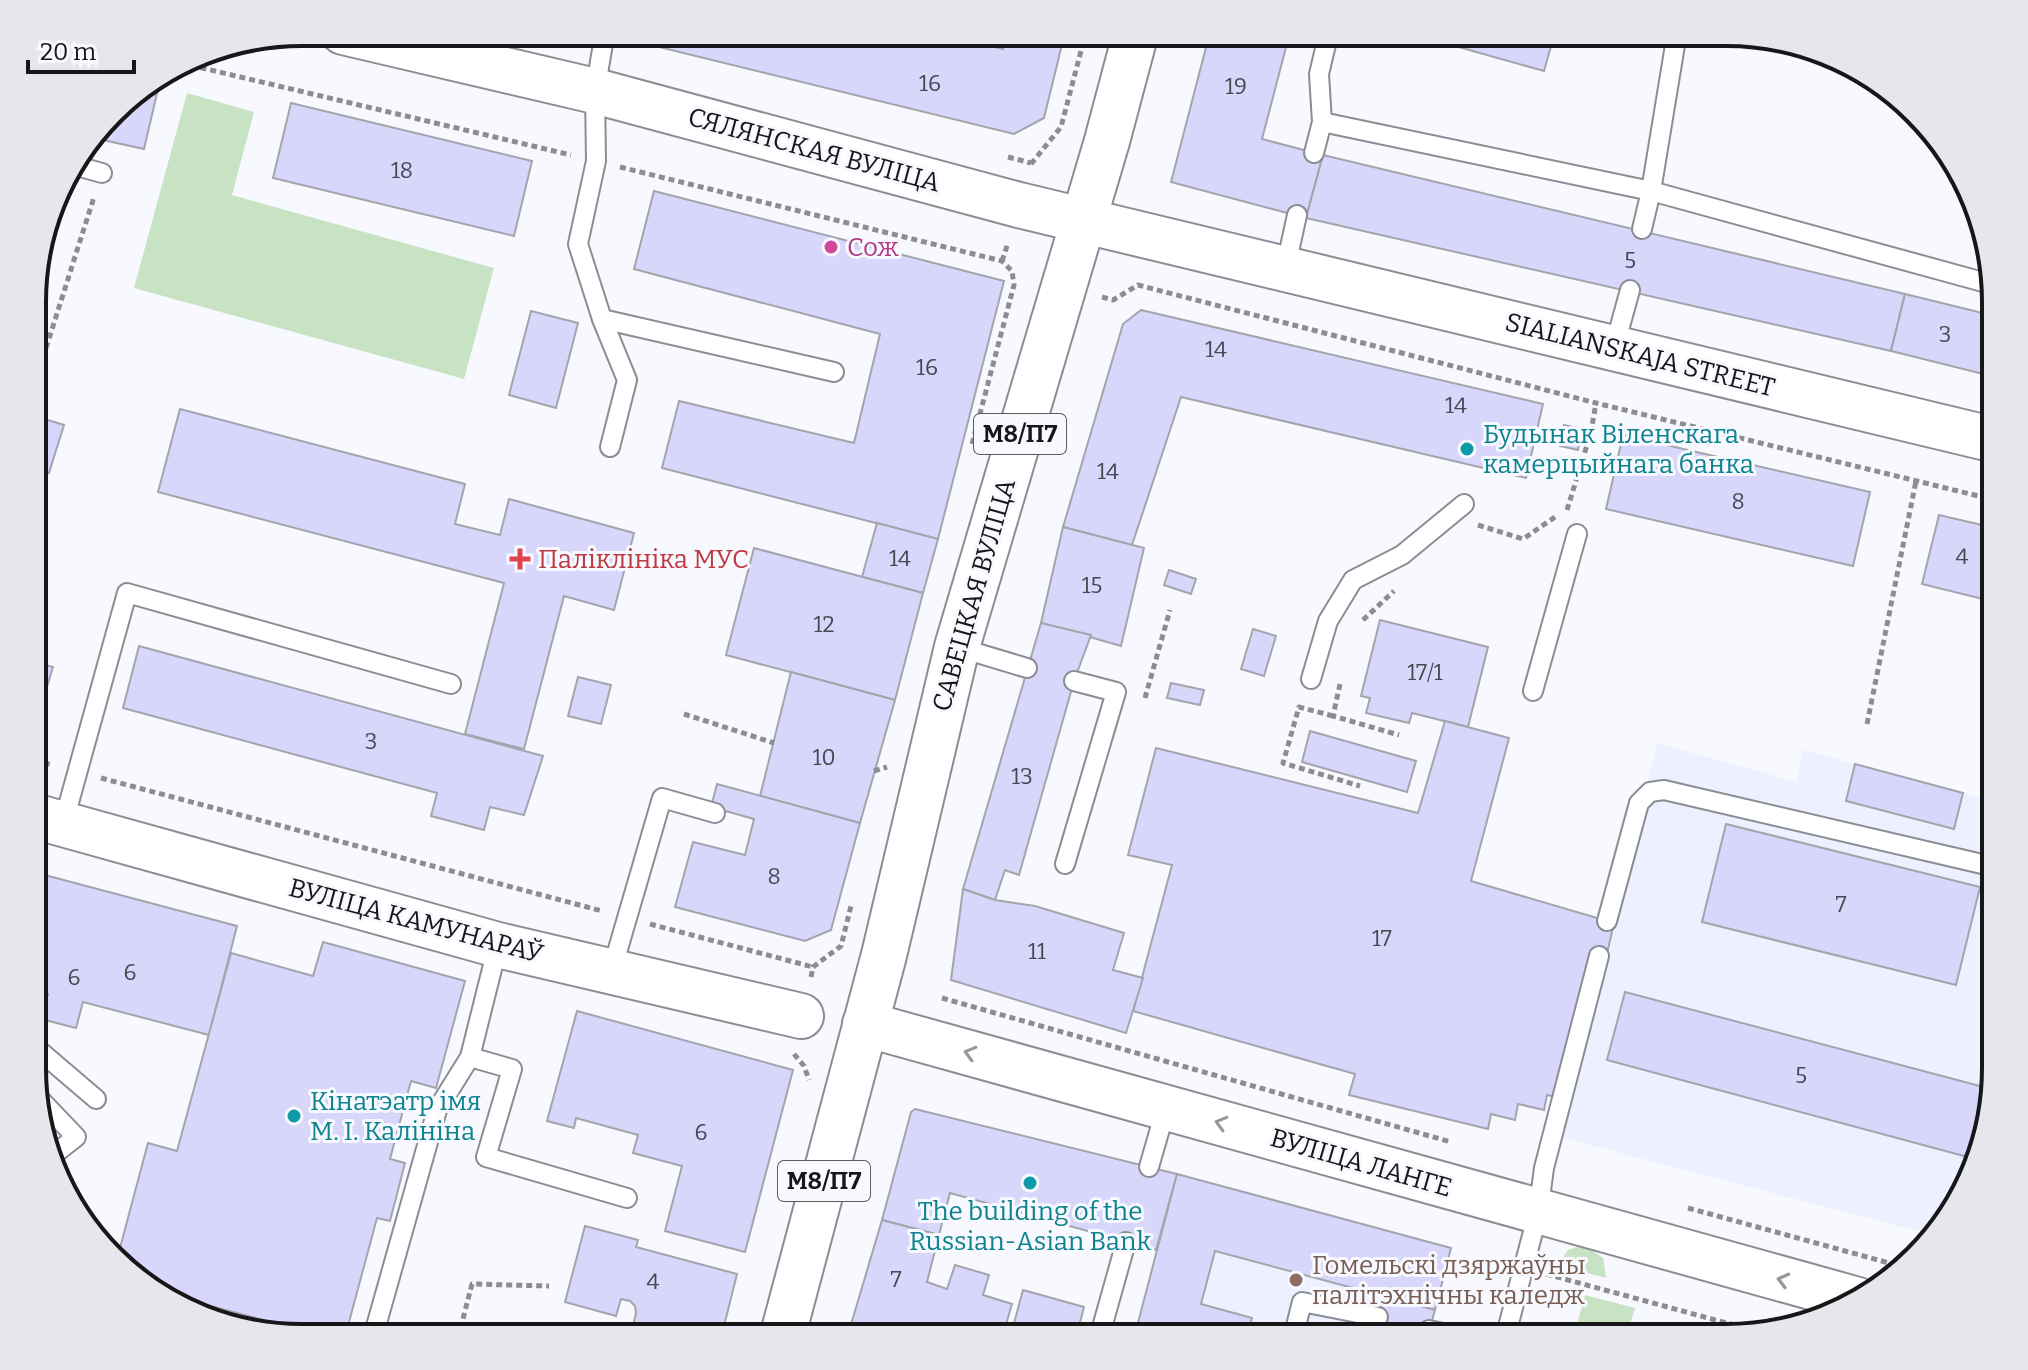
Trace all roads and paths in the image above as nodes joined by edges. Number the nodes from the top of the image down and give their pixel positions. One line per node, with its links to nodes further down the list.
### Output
1 (403, 46): 7 (street, СЯЛЯНСКАЯ ВУЛІЦА)
2 (603, 46): 7 (lane)
3 (1082, 47): 10 (path)
4 (1132, 47): 15 (street, САВЕЦКАЯ ВУЛІЦА / М8/П7)
5 (1325, 47): 8 (lane)
6 (1675, 47): 13 (lane)
7 (595, 91): 15 (street, СЯЛЯНСКАЯ ВУЛІЦА); 21 (lane)
8 (1322, 122): 9 (lane); 13 (lane)
9 (1314, 153)
10 (1031, 163)
11 (84, 168): 12 (lane)
12 (102, 173): 22 (path)
13 (1651, 191): 16 (lane); 18 (lane)
14 (1297, 215): 17 (lane)
15 (1082, 220): 17 (street, СЯЛЯНСКАЯ ВУЛІЦА); 36 (street, САВЕЦКАЯ ВУЛІЦА / М8/П7)
16 (1642, 229)
17 (1285, 270): 23 (street, SIALIANSKAJA STREET)
18 (1981, 281)
19 (1630, 290): 23 (lane)
20 (1113, 300): 25 (path)
21 (602, 319): 24 (lane); 27 (lane)
22 (46, 348)
23 (1614, 348): 26 (street, SIALIANSKAJA STREET)
24 (834, 372)
25 (1596, 403): 28 (path); 31 (path)
26 (1981, 437)
27 (610, 447)
28 (1916, 481): 29 (path); 46 (path)
29 (1981, 497)
30 (1464, 504): 39 (lane)
31 (1470, 523)
32 (1577, 534): 42 (lane)
33 (1396, 589): 35 (path)
34 (1170, 610): 43 (path)
35 (1353, 629)
36 (957, 647): 37 (lane); 67 (street, САВЕЦКАЯ ВУЛІЦА / М8/П7)
37 (1027, 668)
38 (1343, 672): 45 (path)
39 (1311, 679)
40 (1074, 681): 43 (lane)
41 (451, 684): 52 (lane)
42 (1533, 691)
43 (1116, 692): 57 (lane)
44 (684, 714): 48 (path)
45 (1333, 716): 47 (path); 53 (path)
46 (1867, 724)
47 (1399, 735)
48 (774, 743)
49 (47, 764): 52 (path)
50 (888, 767): 51 (path)
51 (874, 771)
52 (78, 772): 55 (lane); 59 (path)
53 (1360, 786)
54 (715, 813): 59 (lane)
55 (47, 816)
56 (47, 823): 61 (street, ВУЛІЦА КАМУНАРАЎ)
57 (1065, 864)
58 (1981, 864): 60 (lane)
59 (627, 917): 63 (path); 64 (lane)
60 (1607, 921)
61 (498, 945): 64 (street, ВУЛІЦА КАМУНАРАЎ); 69 (lane)
62 (1599, 956): 78 (lane)
63 (813, 967)
64 (611, 973): 66 (street, ВУЛІЦА КАМУНАРАЎ)
65 (942, 998): 73 (path)
66 (801, 1016)
67 (865, 1024): 71 (street, ВУЛІЦА ЛАНГЕ, one-way to 67); 87 (street, М8/П7)
68 (47, 1057): 70 (lane)
69 (470, 1057): 76 (lane); 85 (lane)
70 (96, 1099)
71 (1166, 1108): 75 (lane); 78 (street, ВУЛІЦА ЛАНГЕ, one-way to 71)
72 (50, 1110): 74 (lane)
73 (1454, 1143)
74 (60, 1150)
75 (1149, 1167)
76 (627, 1198)
77 (1678, 1205): 80 (path)
78 (1538, 1213): 83 (street, ВУЛІЦА ЛАНГЕ, one-way to 78); 90 (lane)
79 (1126, 1242): 88 (lane)
80 (1891, 1263)
81 (1545, 1274): 91 (path)
82 (549, 1286): 86 (path)
83 (1843, 1296)
84 (1378, 1317): 89 (lane)
85 (377, 1323)
86 (462, 1323)
87 (786, 1323)
88 (1103, 1324)
89 (1297, 1324)
90 (1509, 1324)
91 (1729, 1324)

